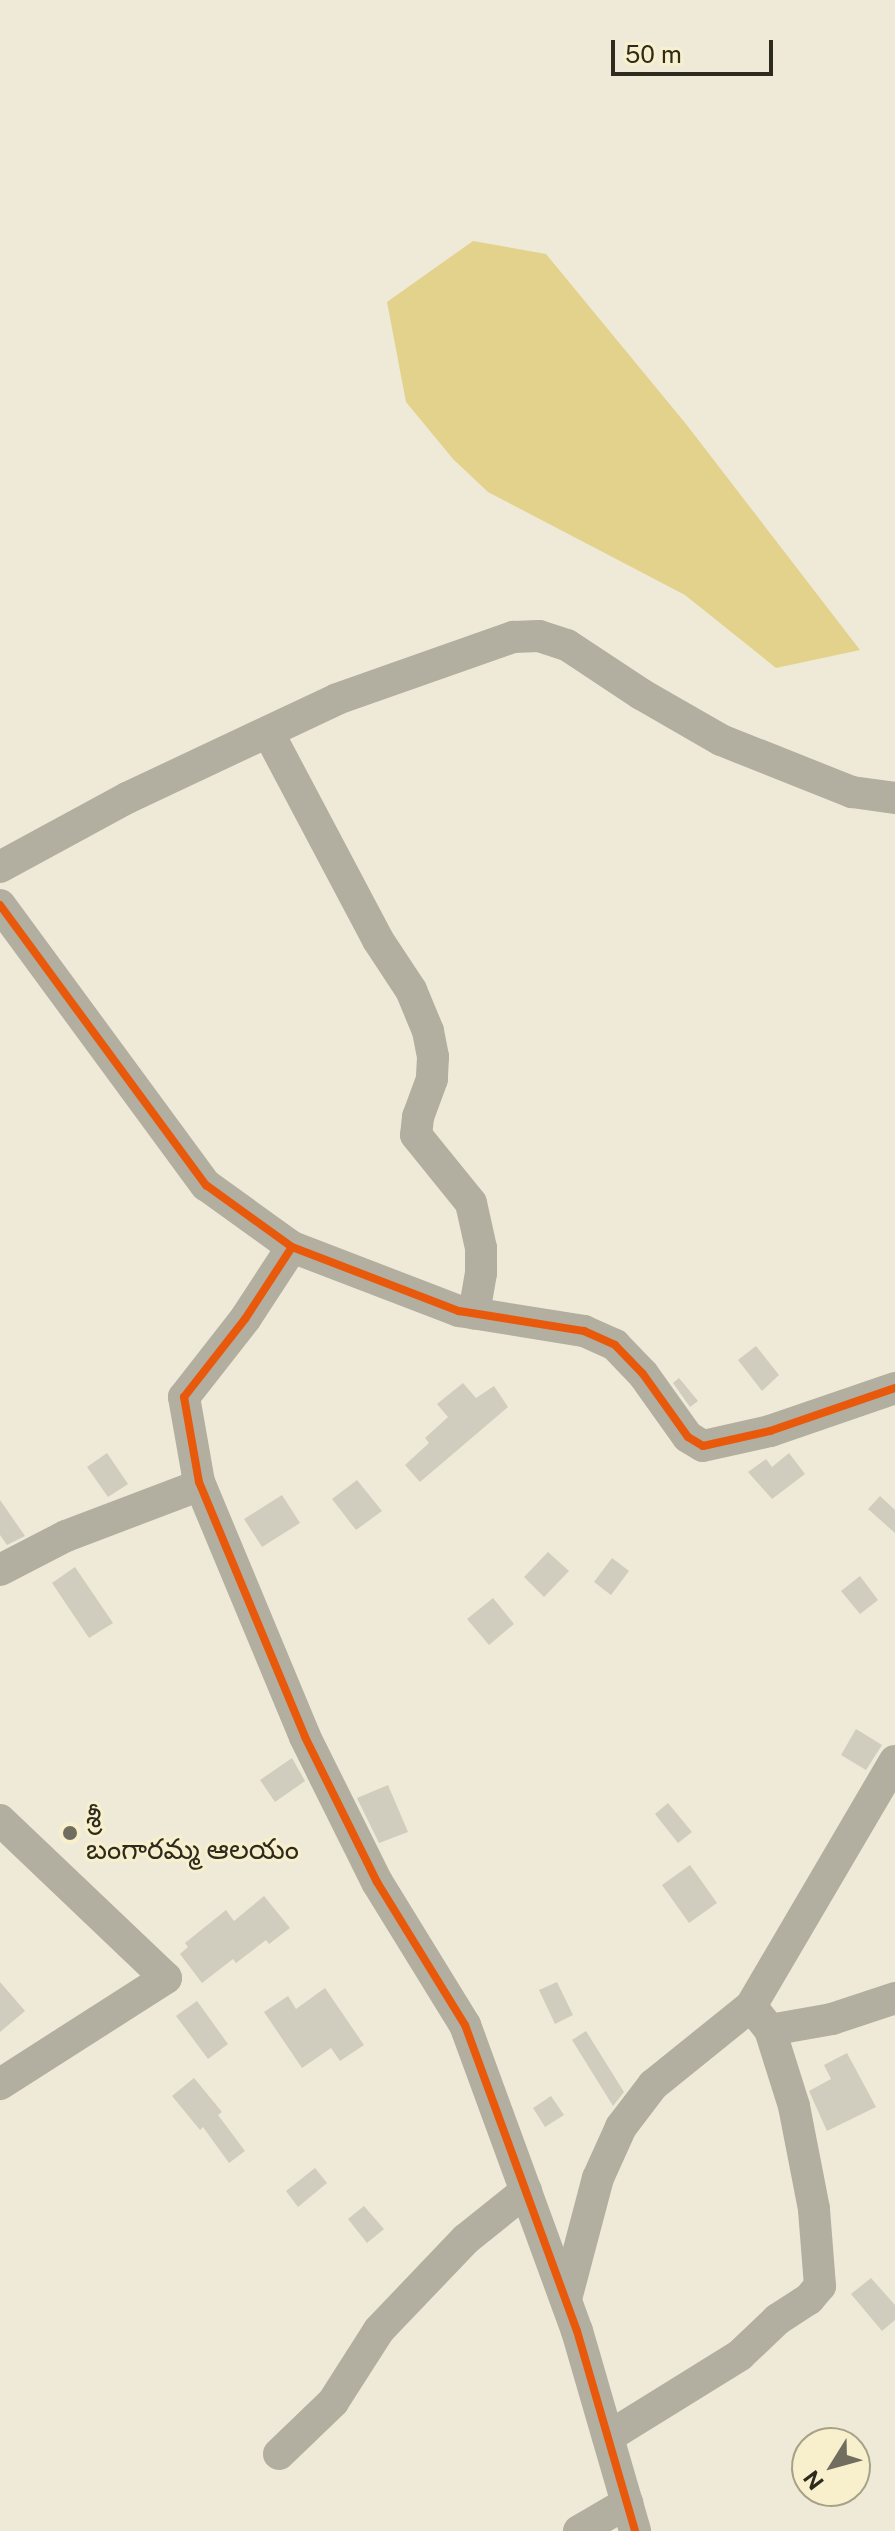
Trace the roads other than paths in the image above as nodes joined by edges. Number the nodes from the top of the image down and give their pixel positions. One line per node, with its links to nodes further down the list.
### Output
1 (268, 732): 2 (street); 3 (street); 6 (street)
2 (895, 798)
3 (0, 867)
4 (0, 905): 5 (street)
5 (292, 1247): 6 (street); 8 (street)
6 (474, 1313): 7 (street)
7 (895, 1388)
8 (200, 1485): 9 (street); 15 (street)
9 (0, 1570)
10 (895, 1761): 13 (street)
11 (0, 1820): 14 (street)
12 (895, 1998): 13 (street)
13 (761, 2018): 16 (street); 17 (street)
14 (0, 2084)
15 (526, 2191): 16 (street); 18 (street)
16 (566, 2299): 17 (street)
17 (608, 2437): 19 (street)
18 (279, 2454)
19 (631, 2517): 20 (street)
20 (579, 2531)

